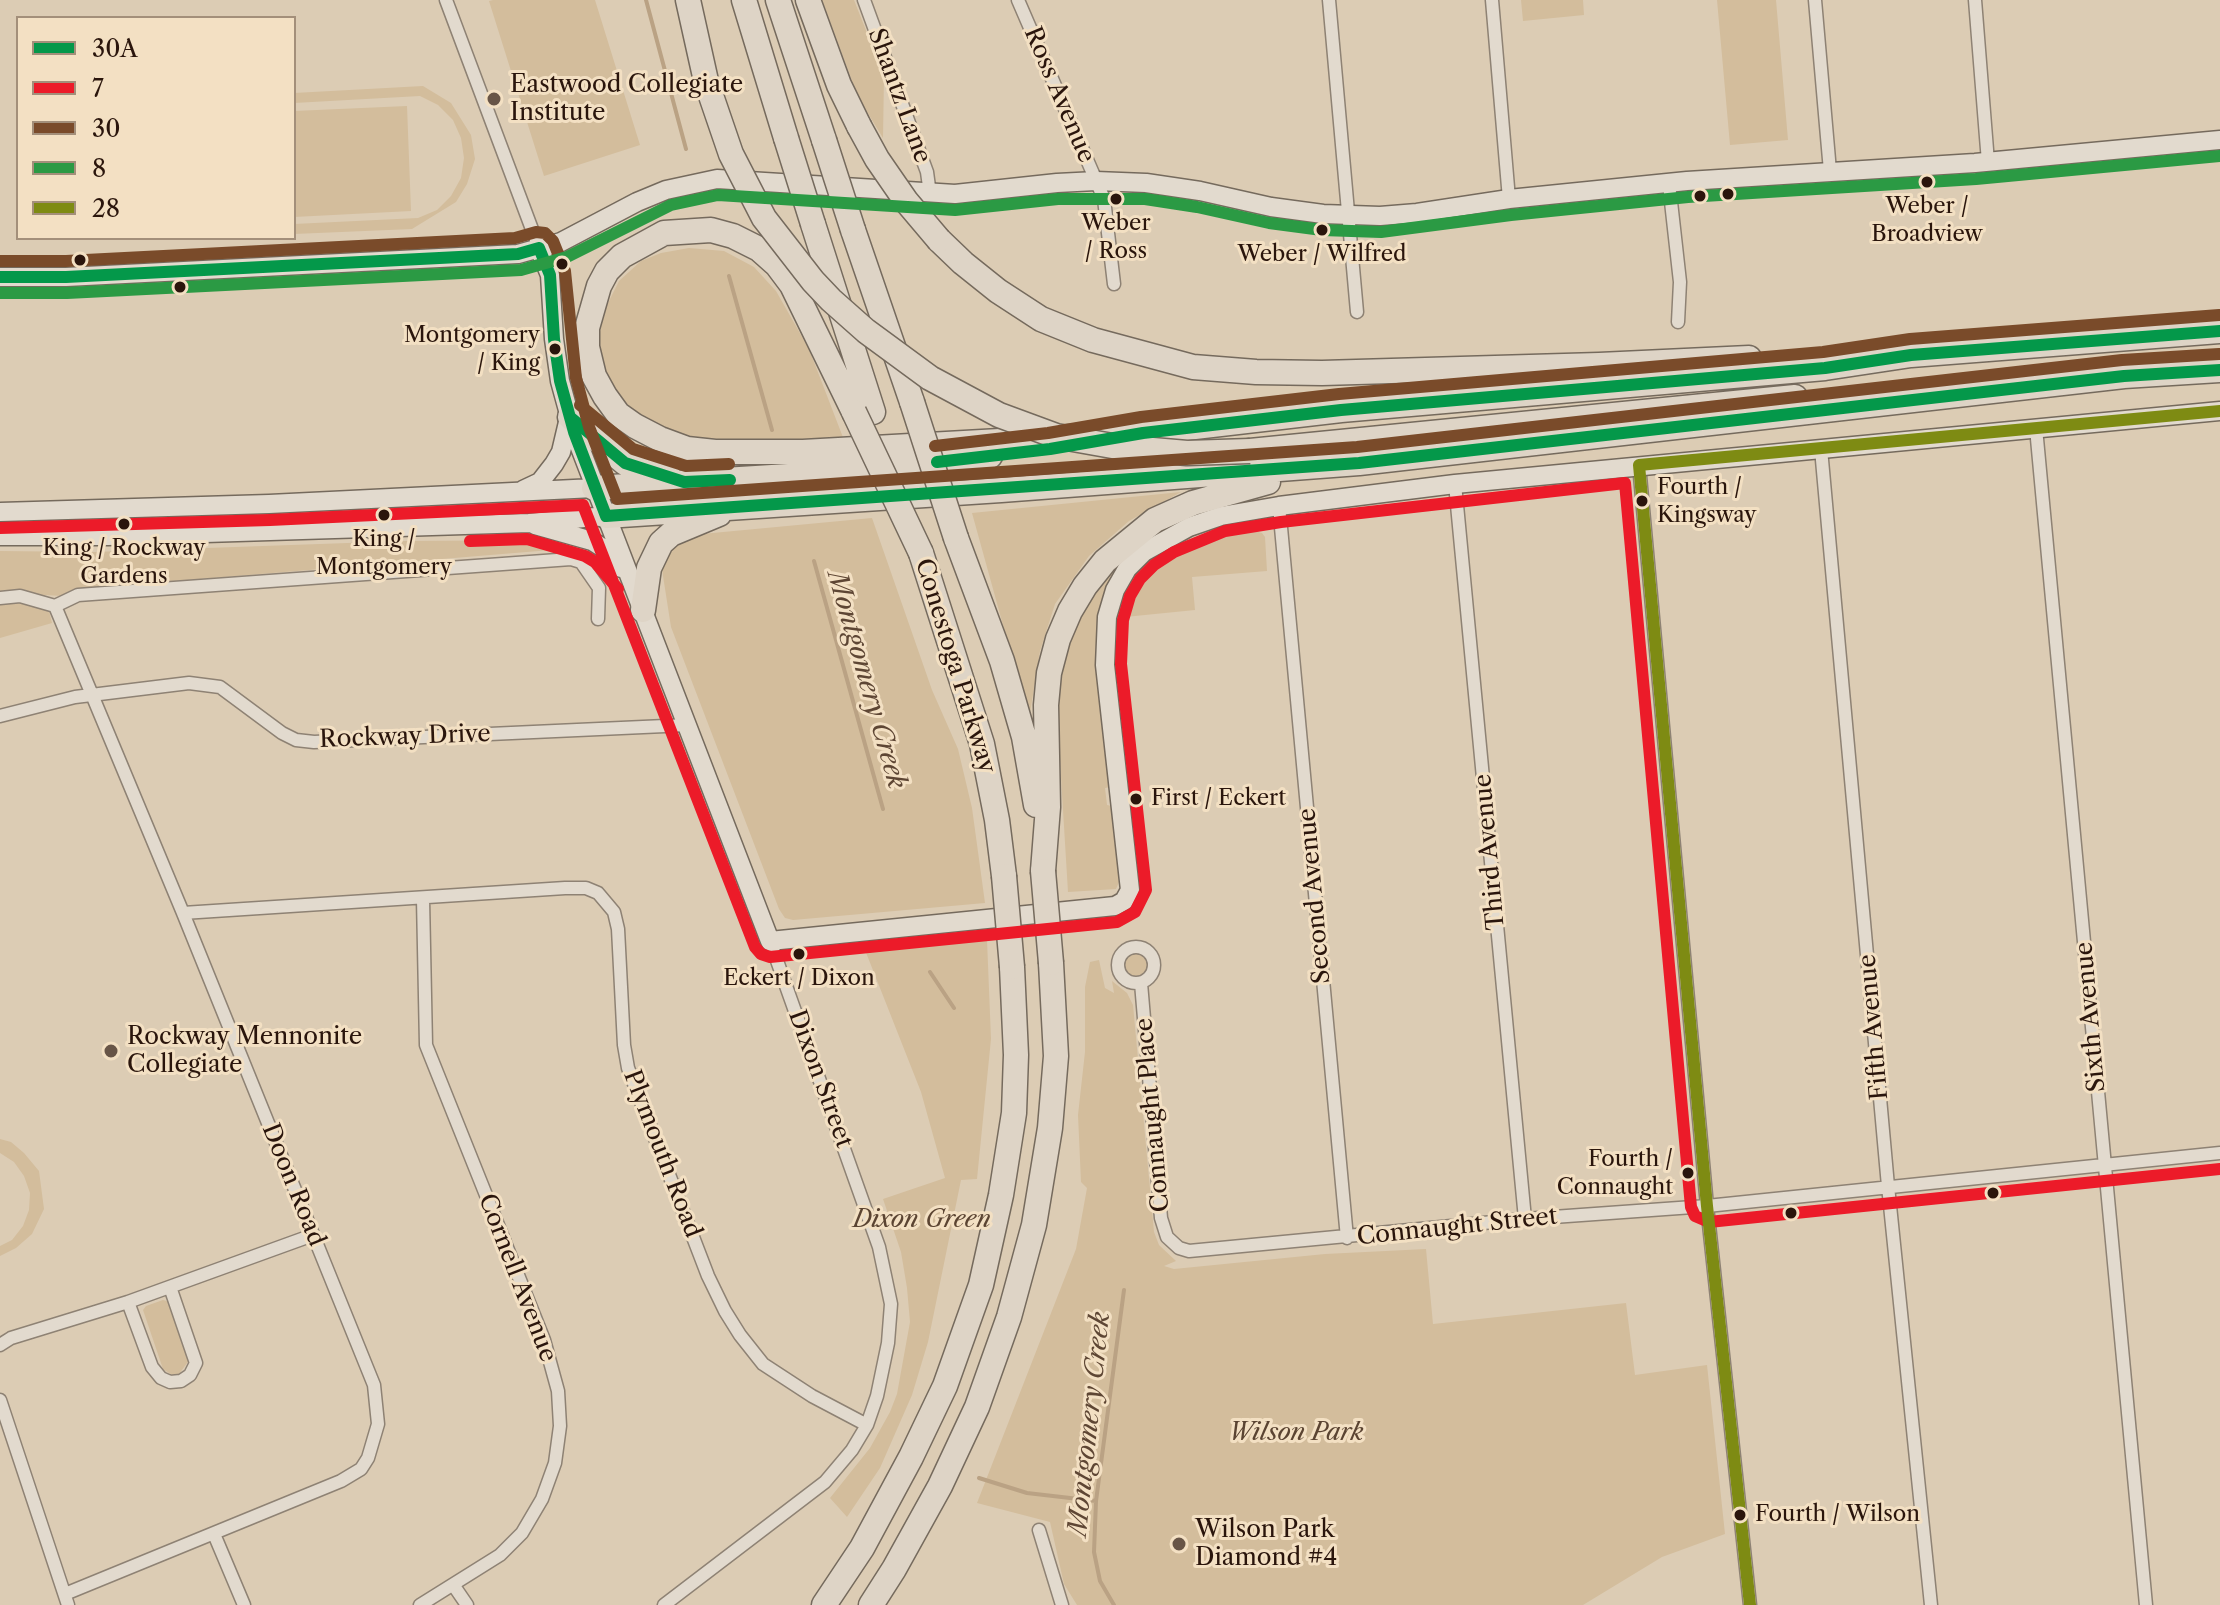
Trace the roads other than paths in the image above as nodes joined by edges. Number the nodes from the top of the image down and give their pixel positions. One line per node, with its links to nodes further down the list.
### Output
1 (446, 0): 20 (street)
2 (688, 0): 28 (highway, bridge)
3 (744, 0): 30 (highway, Conestoga Parkway, bridge)
4 (778, 0): 55 (highway, Conestoga Parkway, bridge)
5 (808, 0): 26 (highway, bridge)
6 (864, 0): 17 (street, Shantz Lane)
7 (1018, 0): 15 (street, Ross Avenue)
8 (1329, 0): 19 (street)
9 (1492, 0): 18 (street)
10 (1815, 0): 14 (street)
11 (1975, 0): 13 (street)
12 (2220, 140): 13 (main road)
13 (1988, 162): 14 (main road)
14 (1830, 171): 16 (main road)
15 (1096, 181): 17 (main road); 19 (main road); 22 (street, Ross Avenue)
16 (1669, 184): 18 (main road); 24 (street)
17 (930, 194): 20 (main road)
18 (1509, 199): 19 (main road)
19 (1348, 215): 23 (street)
20 (539, 248): 21 (main road); 31 (main road, Dixon Street)
21 (0, 277)
22 (1114, 284)
23 (1357, 312)
24 (1678, 322)
25 (2220, 331): 26 (highway)
26 (1911, 355): 33 (highway)
27 (2220, 370): 28 (highway)
28 (2124, 376): 35 (highway)
29 (2220, 411): 32 (main road)
30 (863, 412): 33 (highway); 82 (highway, Conestoga Parkway, bridge)
31 (570, 417): 37 (highway); 39 (main road, Dixon Street); 40 (main road)
32 (2036, 428): 34 (main road); 61 (street, Sixth Avenue)
33 (1143, 433): 37 (highway)
34 (1821, 449): 36 (main road); 62 (street, Fifth Avenue)
35 (1359, 463): 41 (highway); 55 (highway)
36 (1639, 465): 38 (main road); 63 (street)
37 (684, 482): 39 (highway)
38 (1455, 484): 42 (main road); 64 (street, Third Avenue)
39 (594, 488): 40 (main road); 44 (main road, Dixon Street)
40 (521, 491): 43 (main road)
41 (736, 506): 44 (highway); 50 (highway)
42 (1279, 506): 58 (main road); 66 (street, Second Avenue)
43 (0, 512)
44 (606, 516): 45 (main road); 47 (main road, Dixon Street)
45 (529, 523): 46 (main road); 47 (main road)
46 (0, 536)
47 (633, 582): 50 (main road, Dixon Street)
48 (0, 598): 49 (street)
49 (55, 606): 51 (street); 52 (street, Doon Road)
50 (643, 610): 54 (main road, Dixon Street)
51 (598, 619)
52 (91, 694): 53 (street, Rockway Drive); 54 (street, Rockway Drive); 57 (street, Doon Road)
53 (0, 716)
54 (687, 725): 58 (main road, Dixon Street)
55 (1043, 871): 83 (highway, Conestoga Parkway, bridge)
56 (423, 899): 57 (street, Plymouth Road); 72 (street, Plymouth Road); 75 (street, Cornell Avenue)
57 (183, 913): 65 (street, Doon Road)
58 (770, 941): 72 (street, Dixon Street)
59 (1141, 983): 67 (street, Connaught Place)
60 (2220, 1153): 61 (street, Connaught Street)
61 (2104, 1164): 62 (street, Connaught Street); 86 (street, Sixth Avenue)
62 (1888, 1186): 63 (street, Connaught Street); 85 (street, Fifth Avenue)
63 (1707, 1206): 64 (street, Connaught Street); 84 (street)
64 (1525, 1219): 66 (street, Connaught Street)
65 (313, 1235): 68 (street); 74 (street, Doon Road)
66 (1347, 1238): 67 (street, Connaught Street)
67 (1173, 1243)
68 (170, 1287): 69 (street); 69 (street)
69 (128, 1302): 70 (street)
70 (6, 1342)
71 (0, 1400): 76 (street)
72 (867, 1425): 81 (street, Dixon Street)
73 (1039, 1530): 77 (street)
74 (214, 1534): 76 (street, Doon Road); 78 (street)
75 (454, 1586): 79 (street, Cornell Avenue); 80 (street)
76 (66, 1600)
77 (1060, 1604)
78 (244, 1605)
79 (420, 1605)
80 (467, 1605)
81 (664, 1605)
82 (824, 1605)
83 (871, 1605)
84 (1750, 1605)
85 (1931, 1605)
86 (2146, 1605)

